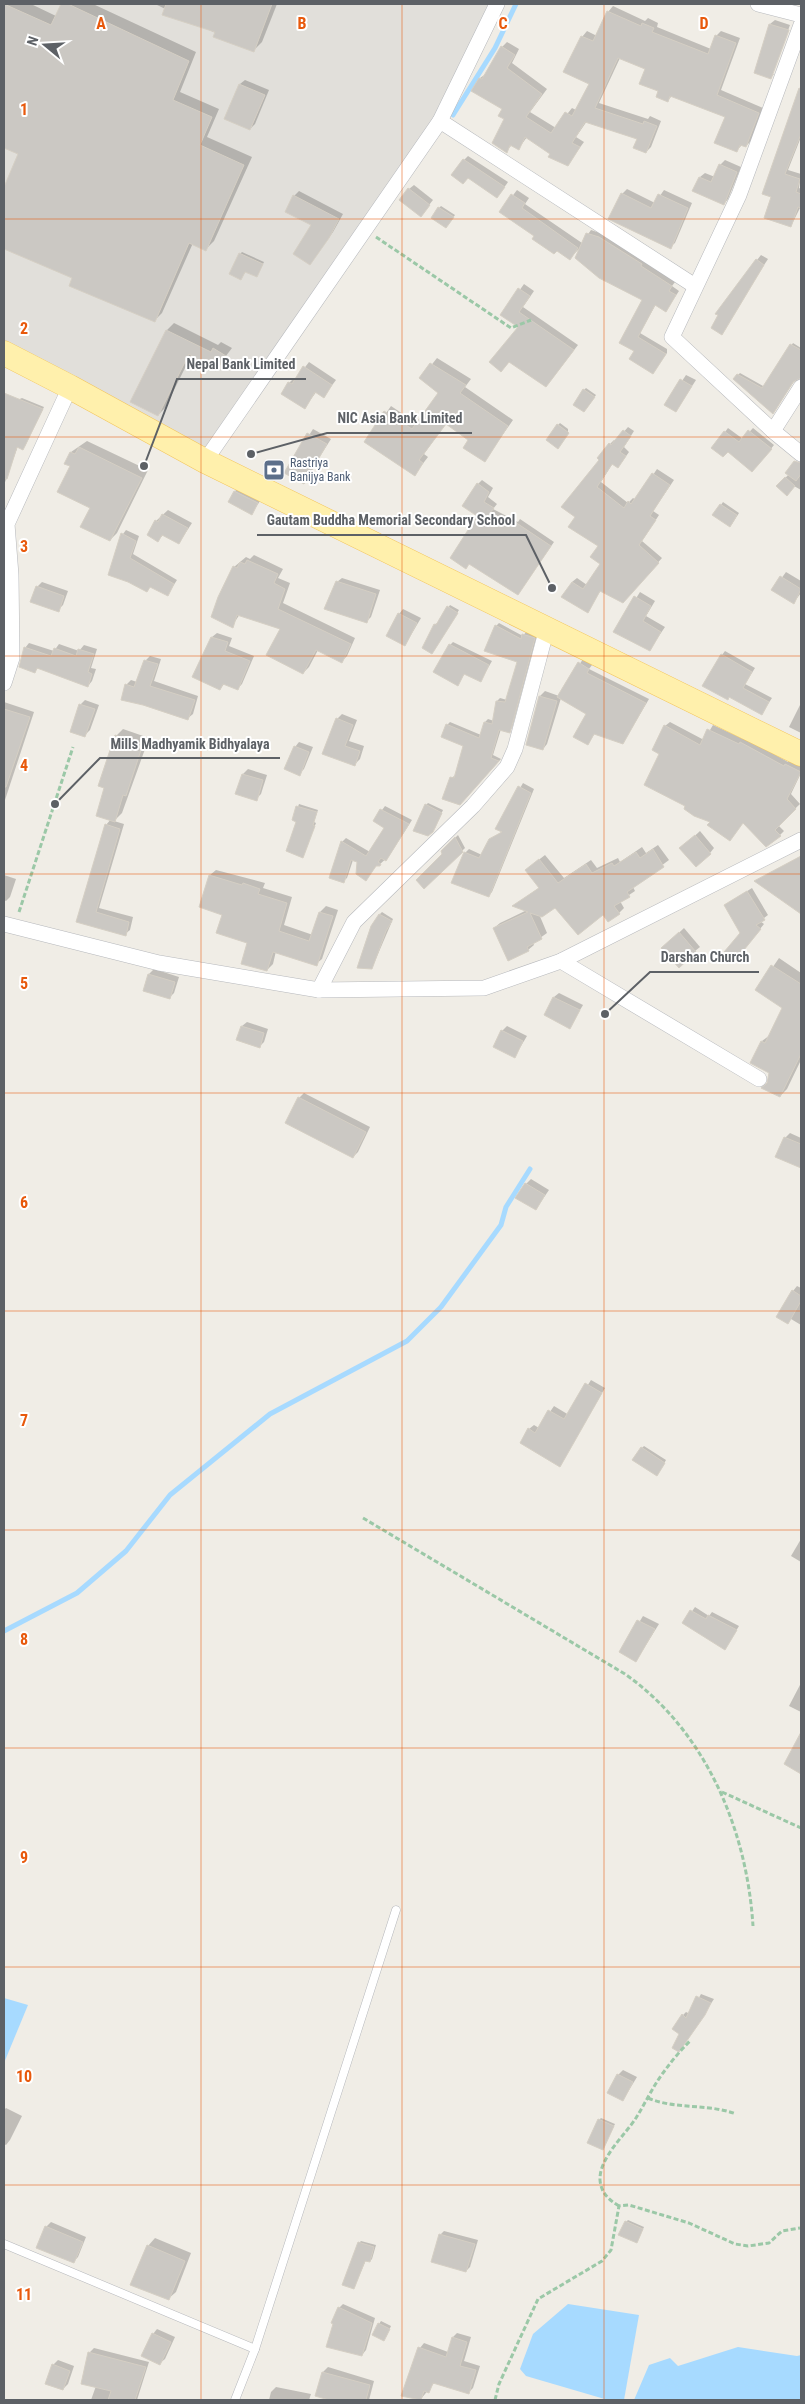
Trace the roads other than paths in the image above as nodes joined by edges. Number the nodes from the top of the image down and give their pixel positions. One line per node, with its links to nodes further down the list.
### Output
1 (497, 4): 5 (street)
2 (758, 4): 3 (street)
3 (801, 15)
4 (801, 25): 6 (street)
5 (440, 121): 6 (street); 12 (street)
6 (695, 286): 10 (street)
7 (4, 353): 8 (main road)
8 (70, 387): 12 (main road); 13 (street)
9 (801, 387): 10 (street)
10 (773, 431): 11 (street)
11 (801, 454)
12 (205, 461): 14 (main road)
13 (5, 524): 15 (street)
14 (547, 628): 17 (main road); 21 (street)
15 (8, 657): 16 (street)
16 (4, 683)
17 (801, 754)
18 (801, 840): 20 (street)
19 (9, 925): 21 (street)
20 (561, 961): 21 (street); 22 (street)
21 (319, 990)
22 (759, 1079)
23 (396, 1910): 25 (lane)
24 (4, 2244): 25 (lane)
25 (255, 2349): 26 (lane)
26 (235, 2400)

